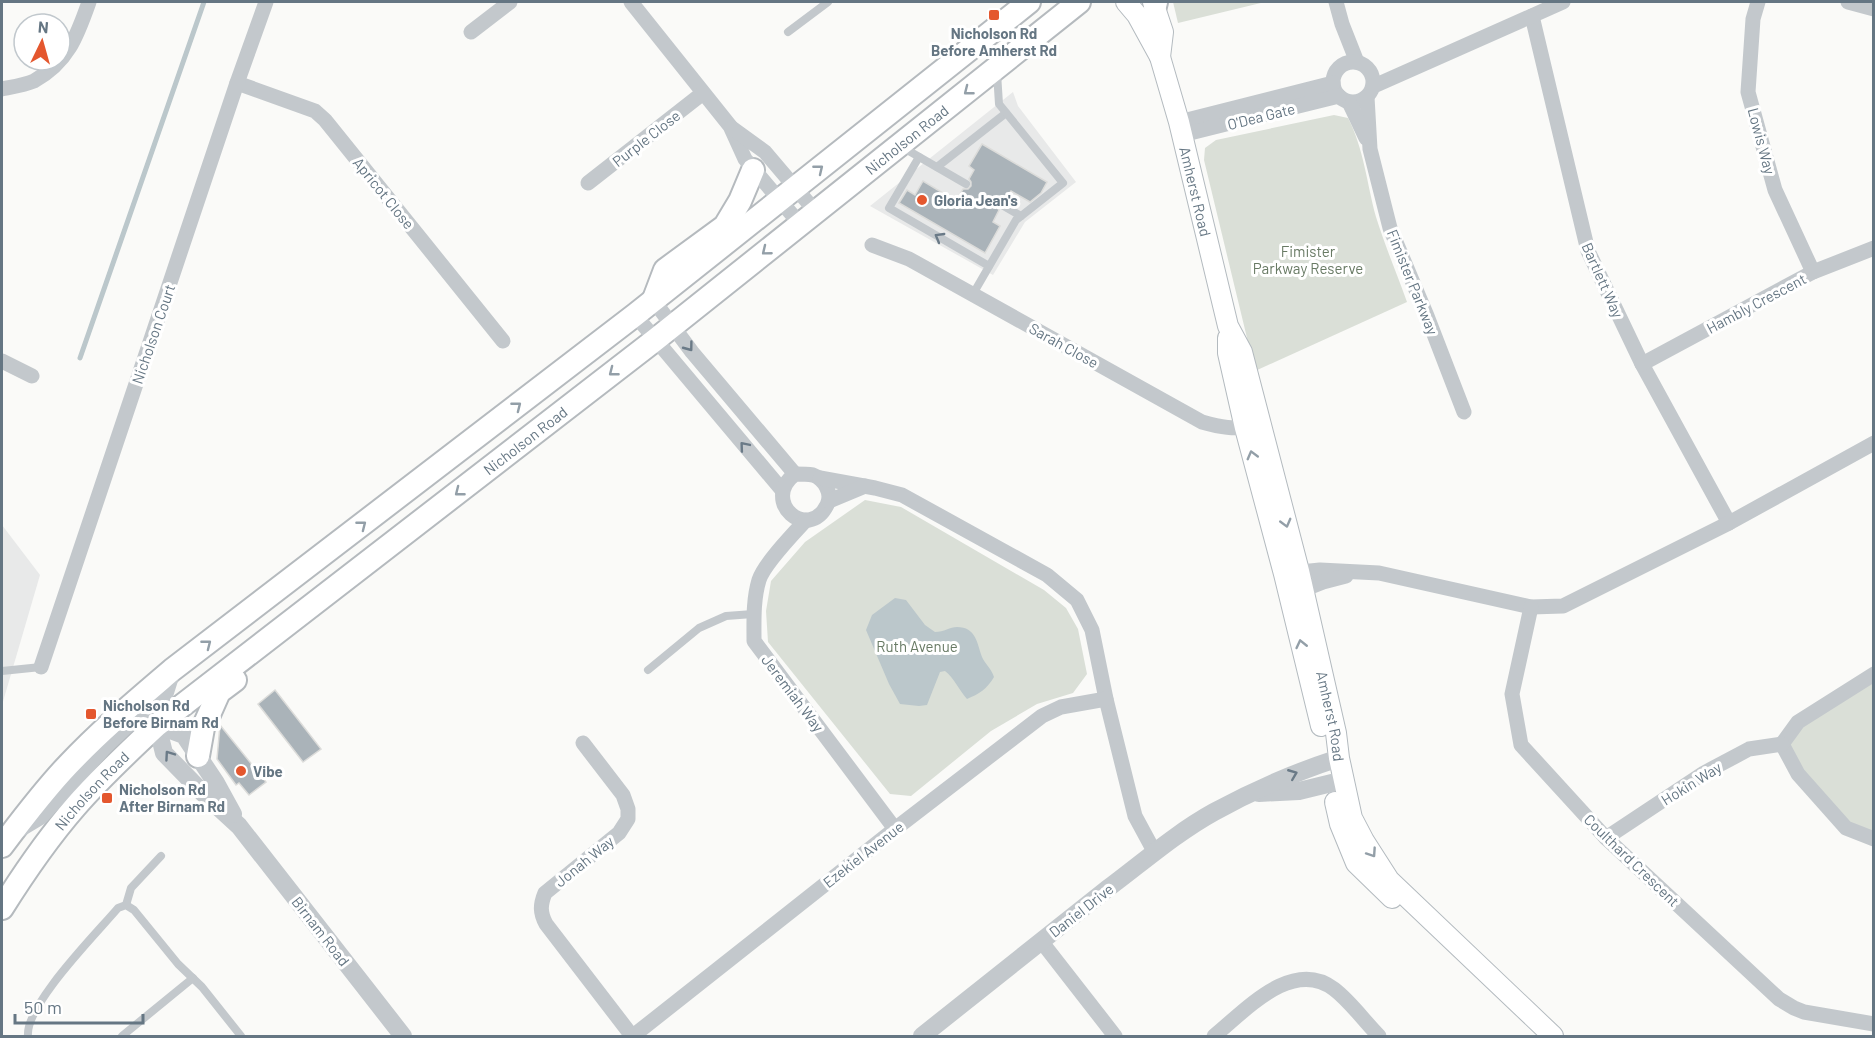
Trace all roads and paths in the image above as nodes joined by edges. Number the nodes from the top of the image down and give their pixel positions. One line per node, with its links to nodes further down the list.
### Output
1 (89, 2): 22 (street)
2 (266, 2): 21 (street, Nicholson Court)
3 (510, 2): 16 (street)
4 (632, 2): 23 (street)
5 (828, 2): 17 (lane)
6 (1029, 2): 35 (main road, one-way to 6)
7 (1079, 2): 19 (main road, Nicholson Road)
8 (1126, 2): 18 (main road, Amherst Road)
9 (1336, 2): 20 (street, Fimister Parkway)
10 (1563, 2): 15 (street)
11 (1758, 2): 42 (street, Lowis Way)
12 (1848, 2): 14 (street)
13 (1155, 3): 18 (main road, Amherst Road)
14 (1874, 9)
15 (1532, 16): 20 (street); 50 (street, Bartlett Way)
16 (471, 32)
17 (788, 32)
18 (1160, 57): 27 (main road, Amherst Road)
19 (996, 69): 25 (lane); 28 (main road, Nicholson Road, one-way to 28)
20 (1362, 76): 24 (street); 24 (street); 29 (street, Fimister Parkway)
21 (237, 83): 48 (street, Apricot Close); 70 (street, Nicholson Court)
22 (2, 89)
23 (703, 93): 26 (street); 33 (street, Purple Close)
24 (1341, 94): 27 (street, O'Dea Gate); 29 (street, Fimister Parkway)
25 (1006, 113): 31 (lane); 37 (lane)
26 (730, 126): 32 (street); 35 (street)
27 (1180, 128): 53 (main road, Amherst Road)
28 (899, 146): 30 (lane); 38 (main road, Nicholson Road)
29 (1370, 149): 52 (street, Fimister Parkway)
30 (919, 157): 31 (lane); 41 (lane, one-way to 30)
31 (937, 167): 34 (lane)
32 (753, 170): 35 (street); 44 (main road)
33 (588, 183)
34 (966, 184)
35 (788, 194): 38 (street); 38 (street); 44 (main road)
36 (1002, 205): 37 (lane)
37 (1021, 216): 41 (lane)
38 (808, 218): 46 (main road, Nicholson Road, one-way to 46)
39 (872, 245): 43 (street, Sarah Close)
40 (1874, 248): 42 (street, Hambly Crescent)
41 (989, 266): 43 (lane)
42 (1813, 272): 50 (street, Hambly Crescent)
43 (973, 294): 53 (street, Sarah Close)
44 (654, 300): 45 (main road); 46 (street)
45 (635, 315): 47 (street); 71 (main road, one-way to 45)
46 (673, 325): 47 (main road, Nicholson Road); 55 (street, one-way to 55)
47 (655, 340): 58 (street, one-way to 47); 61 (main road, Nicholson Road, one-way to 61)
48 (503, 341)
49 (2, 361): 51 (street)
50 (1642, 364): 63 (street, Bartlett Way)
51 (32, 376)
52 (1464, 412)
53 (1252, 426): 65 (main road, Amherst Road)
54 (1874, 443): 63 (street)
55 (795, 474): 56 (street); 58 (street)
56 (820, 478): 57 (street); 59 (street)
57 (865, 486): 59 (street); 75 (street)
58 (782, 490): 60 (street)
59 (829, 501): 62 (street)
60 (788, 512): 62 (street); 64 (street, Jeremiah Way)
61 (427, 517): 76 (main road, Nicholson Road); 79 (main road)
62 (806, 520): 64 (street, Jeremiah Way)
63 (1728, 523): 68 (street)
64 (784, 544): 69 (street, Jeremiah Way)
65 (1291, 572): 66 (street); 67 (main road, Amherst Road)
66 (1361, 573): 67 (street); 68 (street)
67 (1296, 593): 80 (main road, Amherst Road)
68 (1531, 607): 85 (street, Coulthard Crescent)
69 (753, 614): 72 (lane); 84 (street, Jeremiah Way)
70 (41, 667): 73 (lane)
71 (172, 670): 76 (street, Birnam Road); 87 (main road)
72 (648, 670)
73 (2, 671)
74 (1874, 674): 78 (street)
75 (1106, 699): 84 (street, Ezekiel Avenue); 88 (street)
76 (157, 725): 79 (street, Birnam Road); 83 (street, Birnam Road, one-way to 76); 87 (street, Birnam Road); 91 (main road, Nicholson Road)
77 (583, 742): 99 (street, Jonah Way)
78 (1782, 744): 85 (street, Hokin Way); 86 (street)
79 (198, 756): 83 (street, Birnam Road)
80 (1333, 760): 81 (main road, Amherst Road); 82 (street, Daniel Drive, one-way to 80)
81 (1337, 782): 82 (street, Daniel Drive); 104 (main road, Amherst Road); 105 (main road, Amherst Road, one-way to 105)
82 (1248, 794): 88 (street, Daniel Drive)
83 (239, 826): 98 (street, Birnam Road)
84 (895, 829): 99 (street, Ezekiel Avenue)
85 (1606, 838): 94 (street, Coulthard Crescent)
86 (1874, 839)
87 (5, 841)
88 (1155, 853): 92 (street, Daniel Drive)
89 (161, 856): 90 (lane)
90 (126, 905): 93 (lane); 95 (lane)
91 (2, 908)
92 (1041, 941): 100 (street, Daniel Drive); 101 (street)
93 (193, 978): 96 (lane); 97 (lane)
94 (1874, 1024)
95 (28, 1036)
96 (122, 1036)
97 (241, 1036)
98 (403, 1036)
99 (633, 1036)
100 (922, 1036)
101 (1115, 1036)
102 (1214, 1036): 103 (street)
103 (1379, 1036)
104 (1538, 1036)
105 (1553, 1036)

